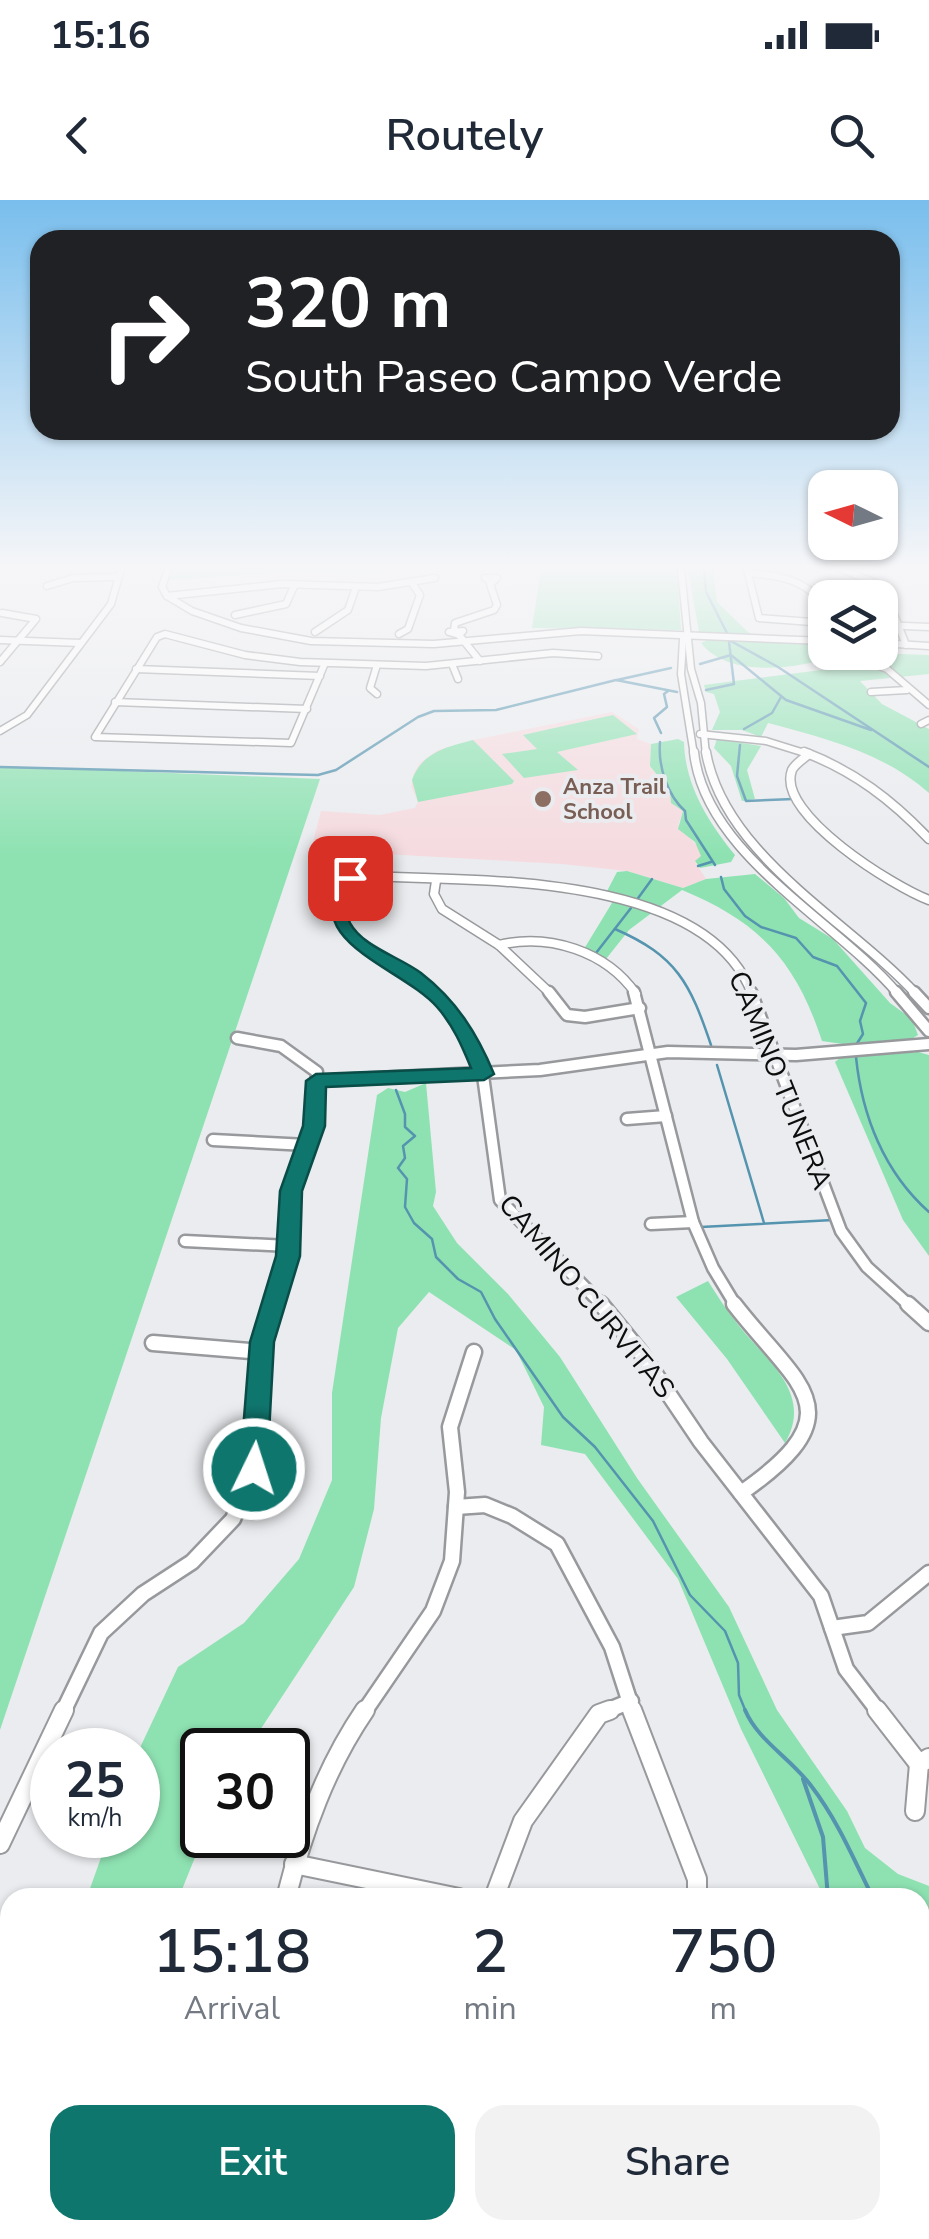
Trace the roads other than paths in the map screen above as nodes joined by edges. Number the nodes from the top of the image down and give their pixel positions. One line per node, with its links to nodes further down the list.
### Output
1 (65, 664): 23 (street)
2 (139, 664): 10 (street)
3 (325, 664): 12 (street)
4 (355, 664): 9 (street)
5 (441, 664): 9 (street)
6 (452, 664): 13 (street)
7 (682, 664): 21 (street)
8 (692, 664): 22 (street)
9 (377, 665): 16 (street)
10 (136, 669): 12 (street); 18 (street)
11 (887, 670): 15 (street)
12 (320, 676): 20 (street)
13 (458, 679)
14 (871, 692): 15 (street)
15 (911, 693): 17 (street); 19 (street)
16 (377, 694)
17 (929, 694)
18 (115, 702): 20 (street); 20 (street)
19 (929, 705)
20 (307, 709)
21 (692, 734): 22 (street); 32 (street)
22 (703, 734): 24 (street); 31 (street)
23 (1, 735)
24 (809, 754): 25 (street); 28 (street)
25 (929, 839)
26 (350, 878): 27 (street, CAMINO TUNERA); 37 (street, CAMINO CURVITAS)
27 (436, 881): 29 (street); 36 (street, CAMINO TUNERA)
28 (929, 900)
29 (499, 945): 30 (street); 30 (street)
30 (640, 1008): 35 (street)
31 (929, 1008)
32 (929, 1030)
33 (237, 1038): 38 (street)
34 (929, 1044): 36 (street)
35 (651, 1054): 36 (street); 37 (street); 39 (street)
36 (774, 1054): 47 (street, CAMINO TUNERA)
37 (484, 1074): 38 (street); 51 (street, CAMINO CURVITAS)
38 (316, 1081): 42 (street)
39 (666, 1116): 40 (street); 43 (street)
40 (627, 1118)
41 (212, 1140): 42 (street)
42 (307, 1145): 46 (street)
43 (693, 1222): 44 (street); 51 (street)
44 (651, 1224)
45 (185, 1242): 46 (street)
46 (288, 1246): 49 (street)
47 (929, 1323)
48 (152, 1343): 49 (street)
49 (262, 1352): 58 (street)
50 (474, 1352): 52 (street)
51 (741, 1492): 54 (street, CAMINO CURVITAS)
52 (456, 1507): 55 (street); 59 (street)
53 (929, 1573): 54 (street)
54 (832, 1628): 56 (street, CAMINO CURVITAS)
55 (631, 1701): 62 (street); 63 (street)
56 (924, 1761): 57 (street)
57 (915, 1811)
58 (0, 1844)
59 (294, 1864): 60 (street); 61 (street)
60 (288, 1888)
61 (410, 1888)
62 (498, 1888)
63 (697, 1888)

